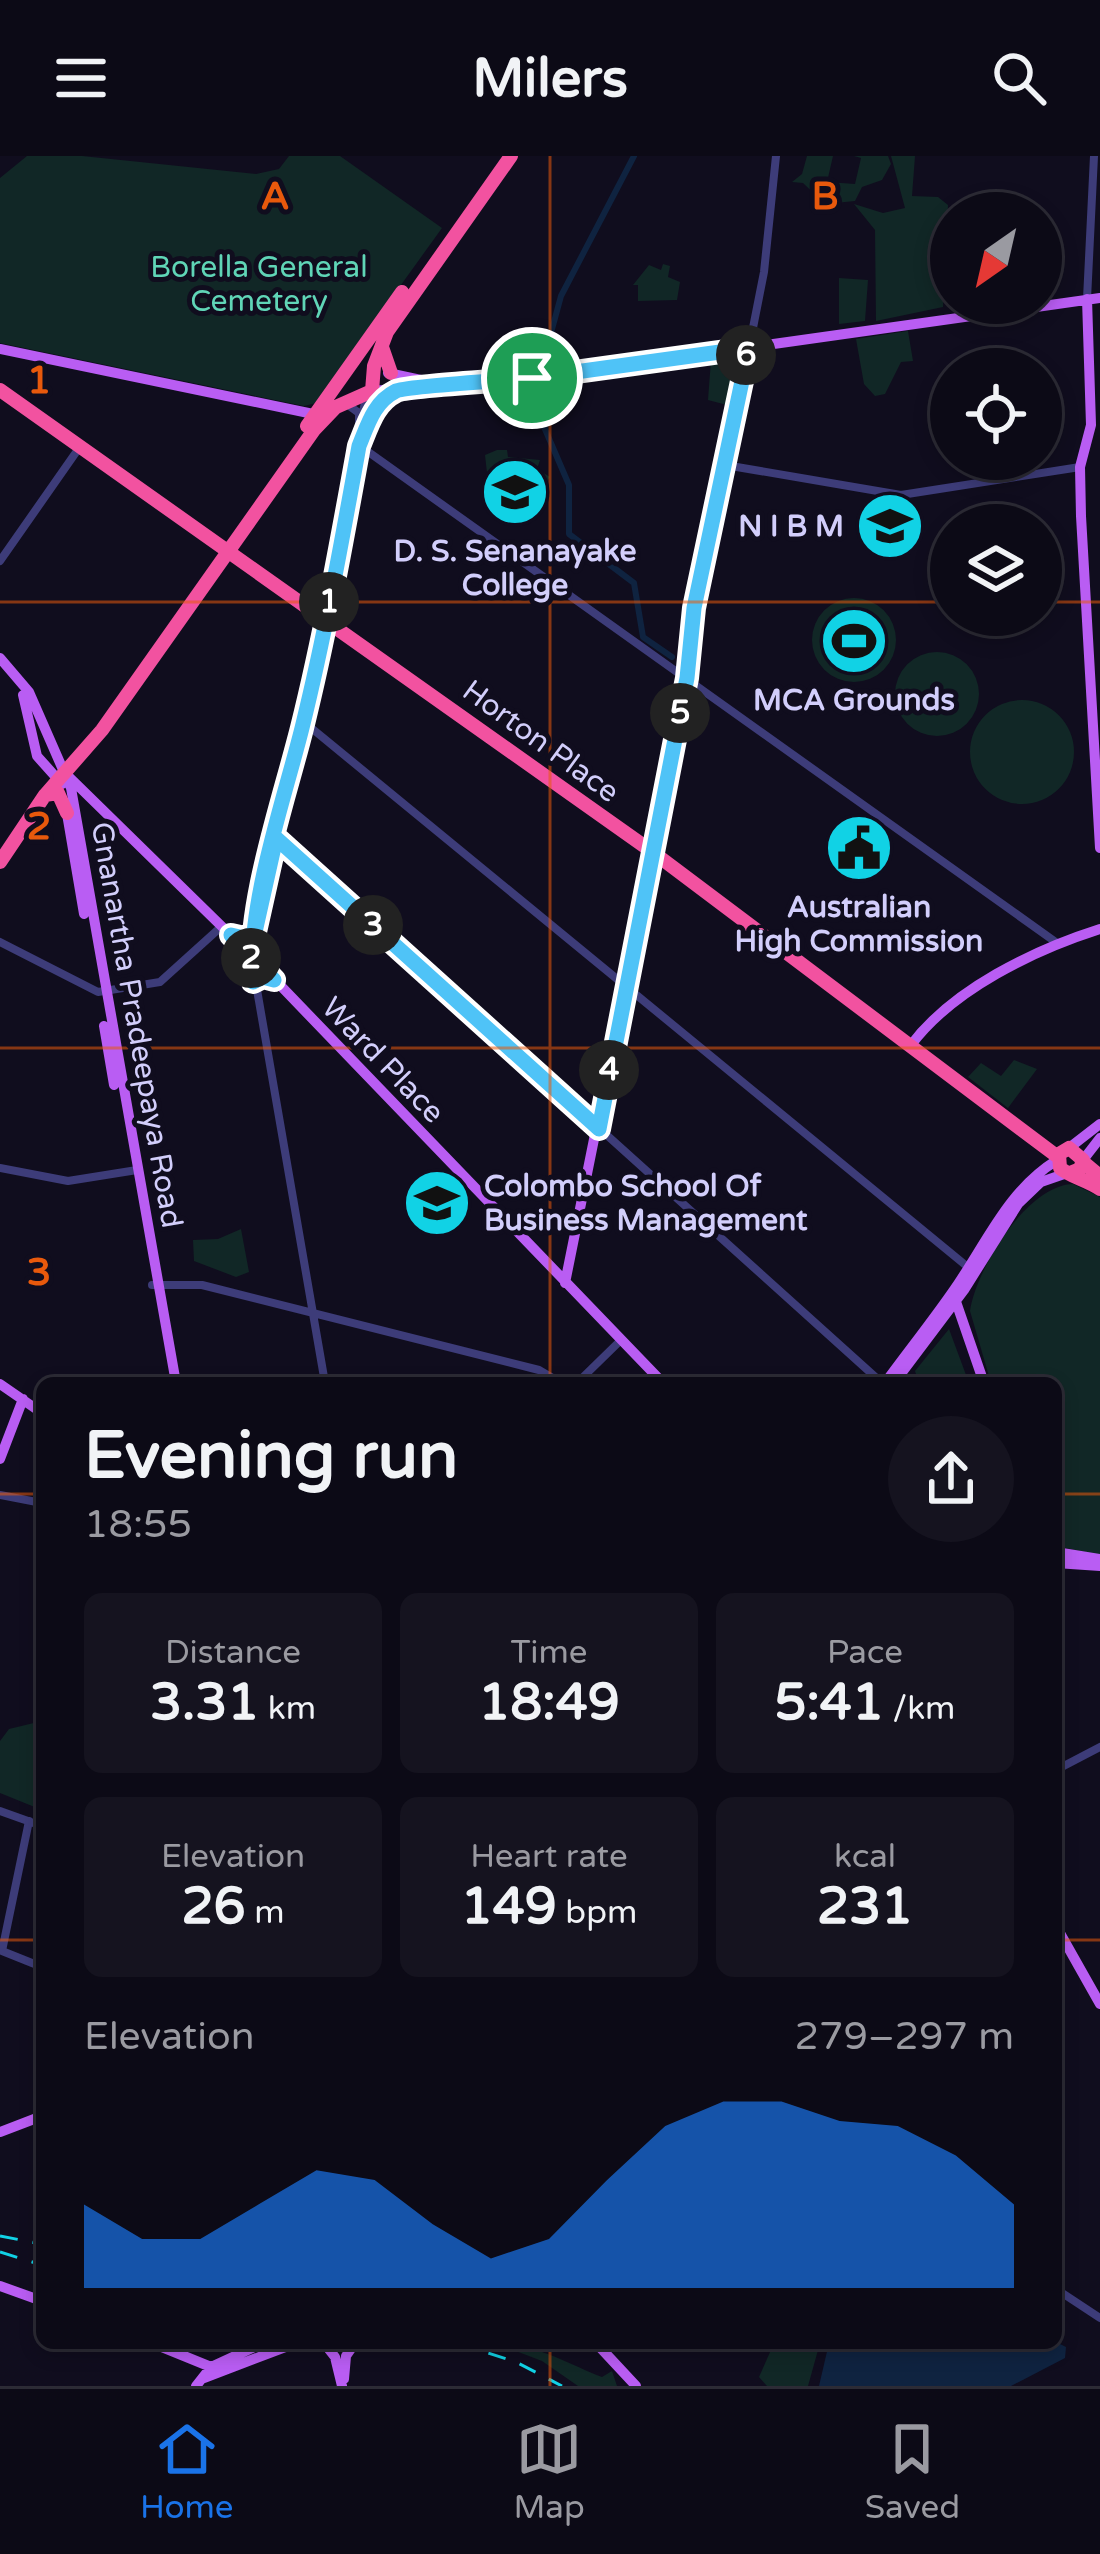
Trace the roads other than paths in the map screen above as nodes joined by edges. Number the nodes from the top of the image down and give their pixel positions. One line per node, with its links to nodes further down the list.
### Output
1 (501, 156): 11 (highway)
2 (511, 156): 9 (highway)
3 (776, 156): 8 (street)
4 (1094, 156): 5 (street)
5 (1094, 296): 6 (main road); 8 (main road); 20 (main road)
6 (1062, 298)
7 (930, 316): 8 (main road)
8 (750, 345): 13 (main road); 15 (main road); 24 (main road)
9 (382, 347): 12 (highway); 13 (highway)
10 (3, 349): 19 (main road)
11 (345, 372): 12 (highway); 16 (highway); 19 (highway)
12 (373, 374): 13 (main road); 16 (highway)
13 (392, 374)
14 (0, 386): 22 (highway); 25 (highway)
15 (401, 388): 16 (main road); 21 (street)
16 (364, 395): 17 (highway); 18 (street); 21 (street)
17 (336, 407): 18 (street); 19 (main road); 25 (highway)
18 (359, 413): 21 (street)
19 (313, 418): 25 (highway)
20 (1097, 431): 23 (main road)
21 (359, 446): 27 (street); 30 (street)
22 (79, 448): 25 (highway); 26 (street)
23 (1082, 461): 24 (street); 37 (main road)
24 (725, 465): 30 (main road)
25 (224, 547): 27 (highway, Horton Place); 32 (highway)
26 (0, 561)
27 (326, 620): 31 (street); 38 (highway, Horton Place)
28 (0, 658): 32 (main road)
29 (0, 667): 32 (main road)
30 (687, 678): 38 (main road); 44 (street)
31 (304, 722): 35 (street); 48 (street)
32 (60, 775): 33 (highway); 34 (main road, Gnanartha Pradeepaya Road); 36 (highway); 41 (main road, Ward Place); 49 (main road, Gnanartha Pradeepaya Road)
33 (45, 795): 34 (highway); 39 (highway)
34 (67, 813): 49 (main road, Gnanartha Pradeepaya Road)
35 (276, 838): 42 (street); 52 (street)
36 (0, 846)
37 (1100, 848)
38 (654, 854): 48 (main road); 50 (highway, Horton Place)
39 (0, 862)
40 (1100, 929): 44 (main road)
41 (226, 931): 42 (main road); 45 (main road, Ward Place); 49 (street)
42 (255, 932): 45 (street)
43 (0, 942): 49 (street)
44 (1057, 944): 50 (main road)
45 (251, 955): 46 (main road, Ward Place); 47 (street)
46 (274, 980): 47 (main road); 62 (main road, Ward Place)
47 (253, 982): 65 (street)
48 (624, 983): 52 (main road); 61 (street)
49 (101, 991): 57 (main road, Gnanartha Pradeepaya Road)
50 (912, 1042): 54 (highway, Horton Place)
51 (1100, 1124): 54 (main road)
52 (599, 1129): 62 (main road); 74 (street)
53 (1100, 1138): 55 (main road)
54 (1064, 1160): 55 (highway); 59 (highway, Horton Place); 60 (main road); 61 (main road)
55 (1083, 1161): 58 (highway)
56 (0, 1168): 57 (street)
57 (134, 1170): 63 (main road, Gnanartha Pradeepaya Road)
58 (1100, 1176)
59 (1100, 1189)
60 (989, 1252): 64 (main road); 67 (main road)
61 (968, 1268): 64 (main road)
62 (566, 1282): 68 (main road, Ward Place)
63 (156, 1285): 65 (street); 69 (main road, Gnanartha Pradeepaya Road)
64 (952, 1300): 66 (main road); 67 (main road); 75 (main road)
65 (314, 1313): 70 (street); 71 (street)
66 (943, 1320): 67 (main road); 76 (main road)
67 (964, 1328): 77 (main road)
68 (621, 1340): 72 (street); 73 (main road, Ward Place)
69 (172, 1377)
70 (324, 1377)
71 (551, 1377)
72 (583, 1377)
73 (656, 1377)
74 (876, 1377)
75 (888, 1377)
76 (899, 1377)
77 (979, 1377)
78 (0, 1384): 79 (main road)
79 (23, 1399): 80 (main road); 81 (main road)
80 (36, 1409)
81 (0, 1459)
82 (0, 1495): 83 (street)
83 (36, 1502)
84 (1062, 1553): 86 (main road)
85 (1062, 1562): 86 (main road)
86 (1100, 1562)
87 (1100, 1747): 88 (street)
88 (1062, 1768)
89 (0, 1811): 90 (street)
90 (29, 1821): 91 (street); 93 (street)
91 (36, 1824)
92 (1062, 1937): 94 (main road)
93 (36, 1965)
94 (1100, 2004)
95 (36, 2118): 96 (main road)
96 (0, 2132)
97 (0, 2283): 99 (main road)
98 (1062, 2293): 100 (street)
99 (36, 2296)
100 (1100, 2318)
101 (163, 2349): 109 (main road)
102 (173, 2349): 109 (main road)
103 (251, 2349): 109 (main road)
104 (279, 2349): 109 (main road)
105 (328, 2349): 110 (main road)
106 (351, 2349): 110 (main road)
107 (602, 2349): 111 (main road)
108 (610, 2349): 111 (main road)
109 (207, 2374)
110 (343, 2386)
111 (639, 2386)

